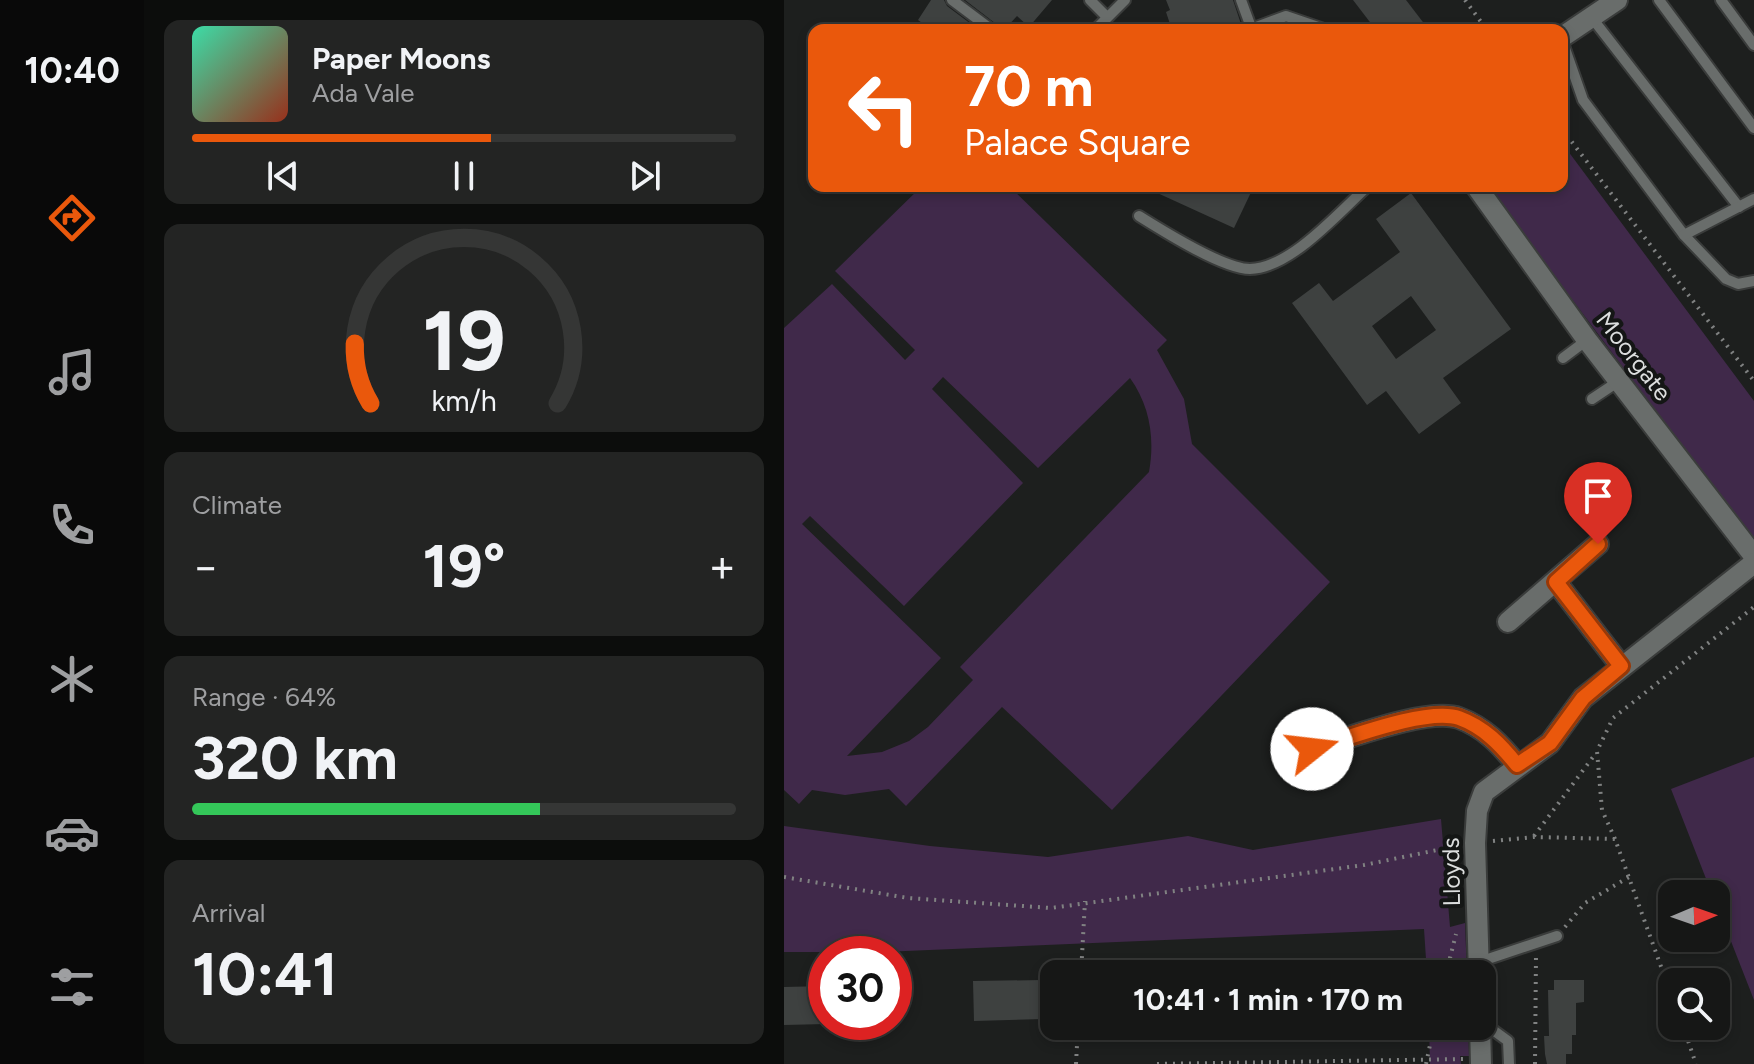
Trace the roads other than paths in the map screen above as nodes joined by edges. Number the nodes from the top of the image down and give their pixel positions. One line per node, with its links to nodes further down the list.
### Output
1 (952, 0): 10 (lane)
2 (1090, 0): 8 (lane)
3 (1125, 0): 8 (lane)
4 (1241, 0): 12 (lane)
5 (1617, 0): 9 (street)
6 (1659, 0): 18 (lane)
7 (1721, 0): 16 (lane)
8 (1107, 17): 11 (lane)
9 (1592, 18): 15 (street); 22 (lane)
10 (984, 24)
11 (1101, 24)
12 (1249, 24)
13 (1264, 24): 14 (lane)
14 (1309, 24)
15 (1568, 34)
16 (1754, 45)
17 (1568, 56): 24 (lane)
18 (1754, 128)
19 (1361, 192): 23 (lane)
20 (1480, 192): 26 (street, Moorgate)
21 (1754, 199): 22 (lane)
22 (1739, 207): 24 (lane)
23 (1139, 216)
24 (1684, 235): 25 (lane)
25 (1754, 281)
26 (1587, 340): 27 (lane); 28 (street, Moorgate)
27 (1563, 358)
28 (1619, 381): 29 (lane); 31 (street, Moorgate)
29 (1592, 399)
30 (1598, 544): 33 (street)
31 (1754, 556)
32 (1754, 563): 35 (street)
33 (1556, 582): 34 (street); 35 (street)
34 (1508, 622)
35 (1621, 666): 37 (street)
36 (1312, 749): 37 (street)
37 (1509, 771): 39 (street, Lloyds)
38 (1557, 936): 40 (lane)
39 (1479, 960)
40 (1496, 961)
41 (1496, 1033): 44 (lane)
42 (1481, 1040): 43 (street)
43 (1481, 1061)
44 (1509, 1064)

